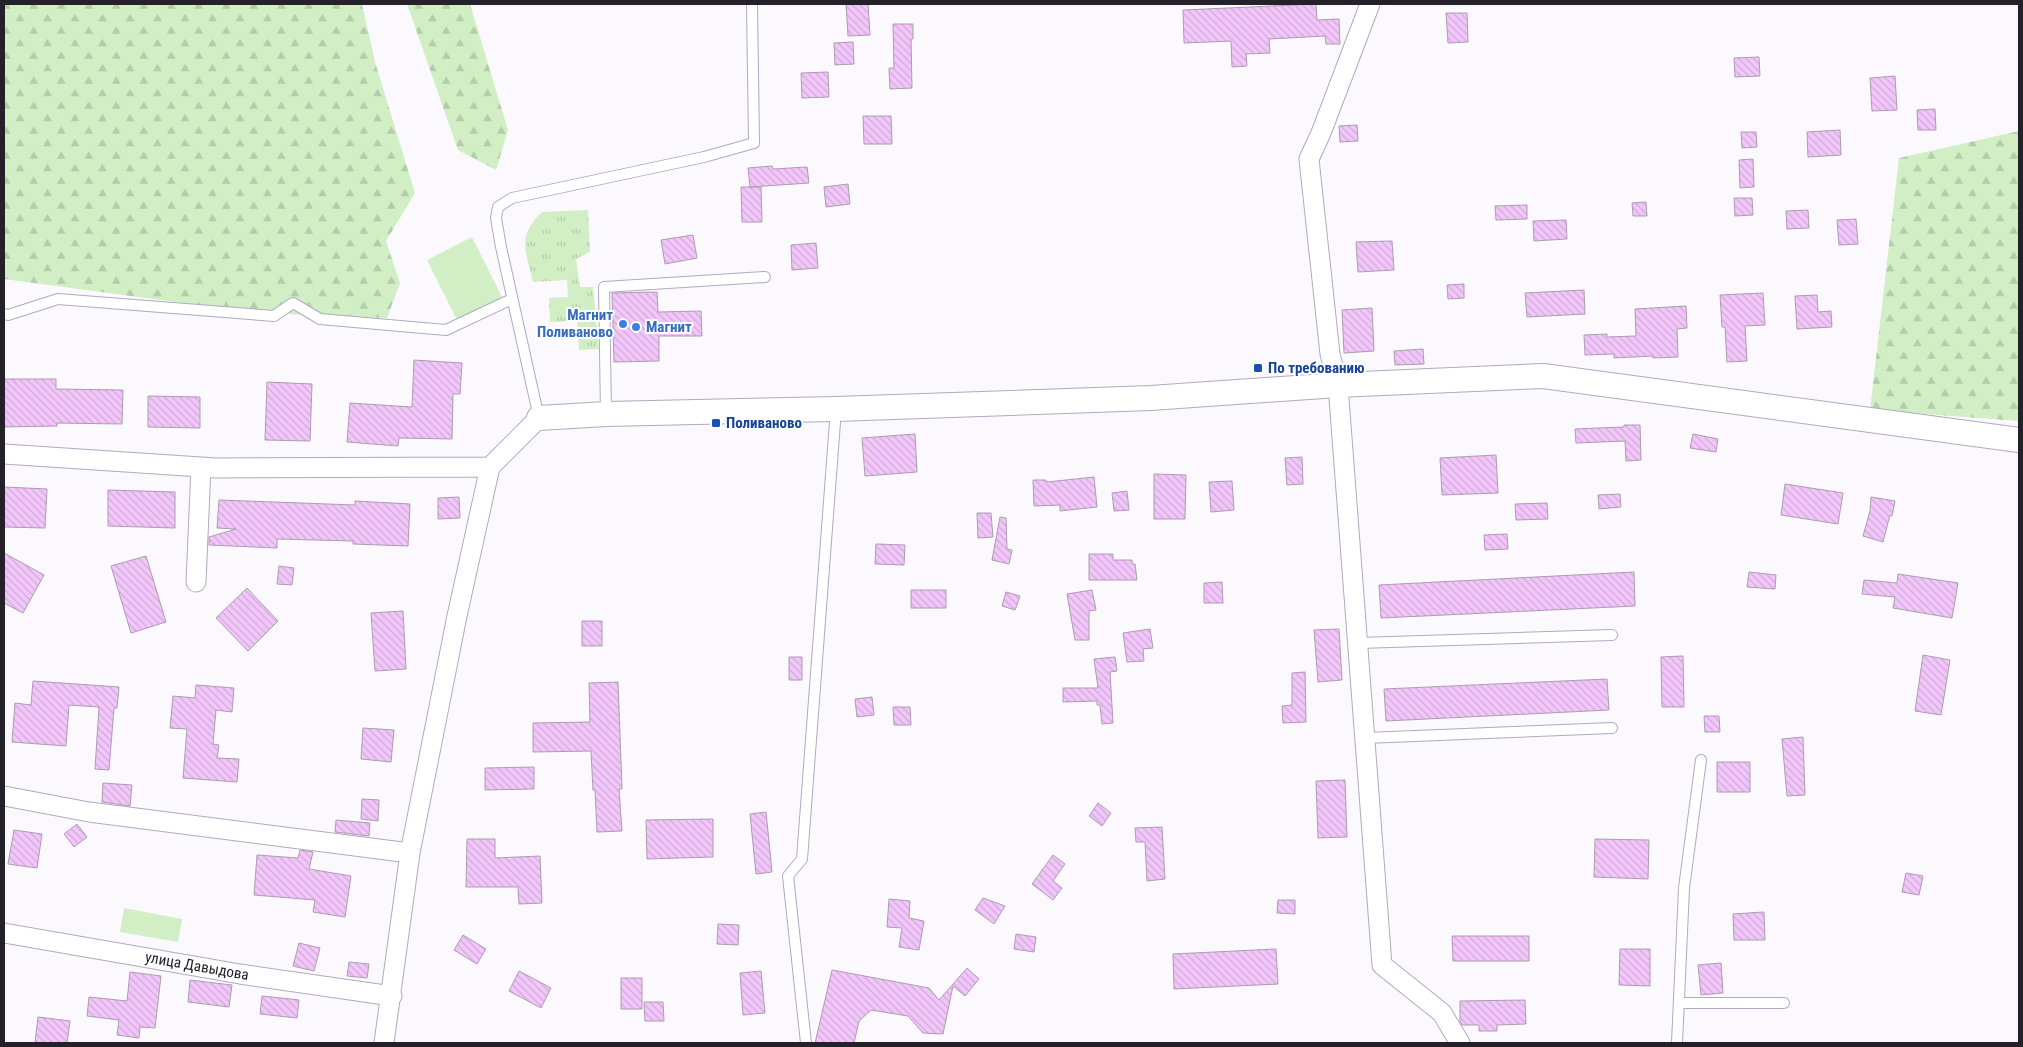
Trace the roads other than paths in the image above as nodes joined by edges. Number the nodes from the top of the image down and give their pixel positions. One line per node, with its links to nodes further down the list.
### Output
1 (752, 4): 4 (lane)
2 (1370, 4): 6 (street)
3 (765, 277): 8 (lane)
4 (512, 299): 5 (lane); 9 (lane)
5 (4, 314)
6 (1338, 386): 7 (street); 10 (street); 16 (street)
7 (836, 409): 8 (street); 27 (lane)
8 (606, 414): 9 (street)
9 (539, 418): 13 (street)
10 (2019, 440)
11 (4, 454): 12 (street)
12 (201, 467): 13 (street); 14 (street)
13 (490, 467): 21 (street)
14 (196, 582)
15 (1612, 636): 16 (lane)
16 (1358, 643): 18 (street)
17 (1612, 728): 18 (lane)
18 (1365, 738): 28 (street)
19 (1701, 760): 24 (lane)
20 (4, 796): 21 (street)
21 (410, 853): 23 (street)
22 (4, 933): 23 (street, улица Давыдова)
23 (392, 996): 26 (street)
24 (1680, 1002): 25 (lane); 29 (lane)
25 (1784, 1003)
26 (384, 1043)
27 (806, 1043)
28 (1460, 1043)
29 (1677, 1043)

